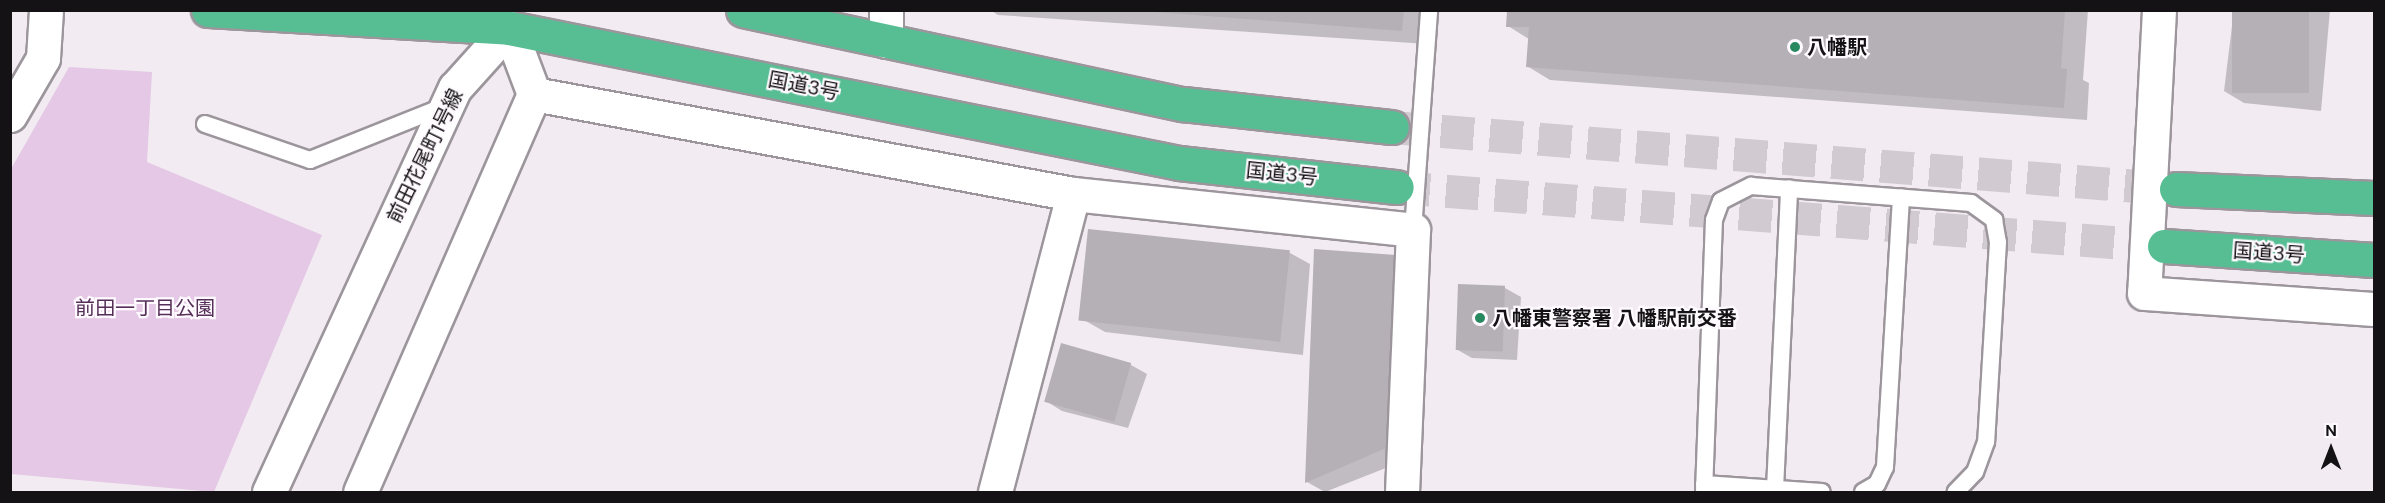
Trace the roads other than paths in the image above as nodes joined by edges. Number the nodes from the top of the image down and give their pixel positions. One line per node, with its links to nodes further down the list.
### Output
1 (46, 10): 10 (street)
2 (208, 10): 6 (highway, 国道3号)
3 (743, 10): 7 (highway)
4 (1429, 10): 19 (lane)
5 (2159, 10): 22 (street)
6 (509, 20): 8 (street); 9 (street, 前田花尾町1号線); 13 (highway, 国道3号)
7 (886, 26): 12 (highway)
8 (534, 94): 16 (street); 27 (street)
9 (447, 105): 11 (lane); 26 (street, 前田花尾町1号線)
10 (10, 115)
11 (205, 124)
12 (1392, 127)
13 (1397, 187)
14 (1789, 188): 17 (lane); 23 (lane); 24 (lane)
15 (2176, 189): 18 (highway)
16 (1072, 194): 19 (street); 28 (street)
17 (1901, 197): 25 (lane); 31 (lane)
18 (2374, 198)
19 (1413, 230): 29 (street)
20 (2164, 246): 21 (highway, 国道3号)
21 (2374, 260)
22 (2374, 309)
23 (1704, 488): 24 (lane)
24 (1775, 489): 30 (lane)
25 (1874, 490)
26 (269, 492)
27 (360, 492)
28 (996, 492)
29 (1402, 492)
30 (1822, 492)
31 (1956, 492)

